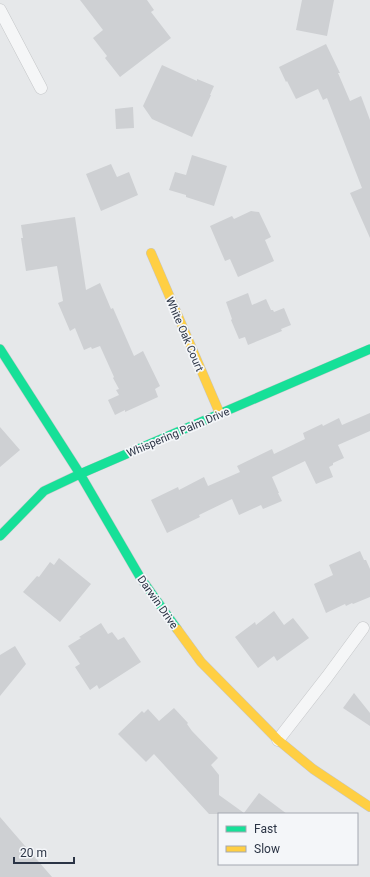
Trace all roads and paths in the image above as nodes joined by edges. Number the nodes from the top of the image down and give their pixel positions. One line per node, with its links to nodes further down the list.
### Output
1 (0, 10): 2 (lane)
2 (41, 88)
3 (151, 253): 6 (street, White Oak Court)
4 (0, 349): 7 (street, Darwin Drive)
5 (370, 349): 6 (street, Whispering Palm Drive)
6 (220, 414): 7 (street, Whispering Palm Drive)
7 (80, 474): 8 (street, Whispering Palm Drive); 10 (street, Darwin Drive)
8 (0, 536)
9 (363, 628): 10 (lane)
10 (278, 740): 11 (street, Darwin Drive)
11 (370, 807)

